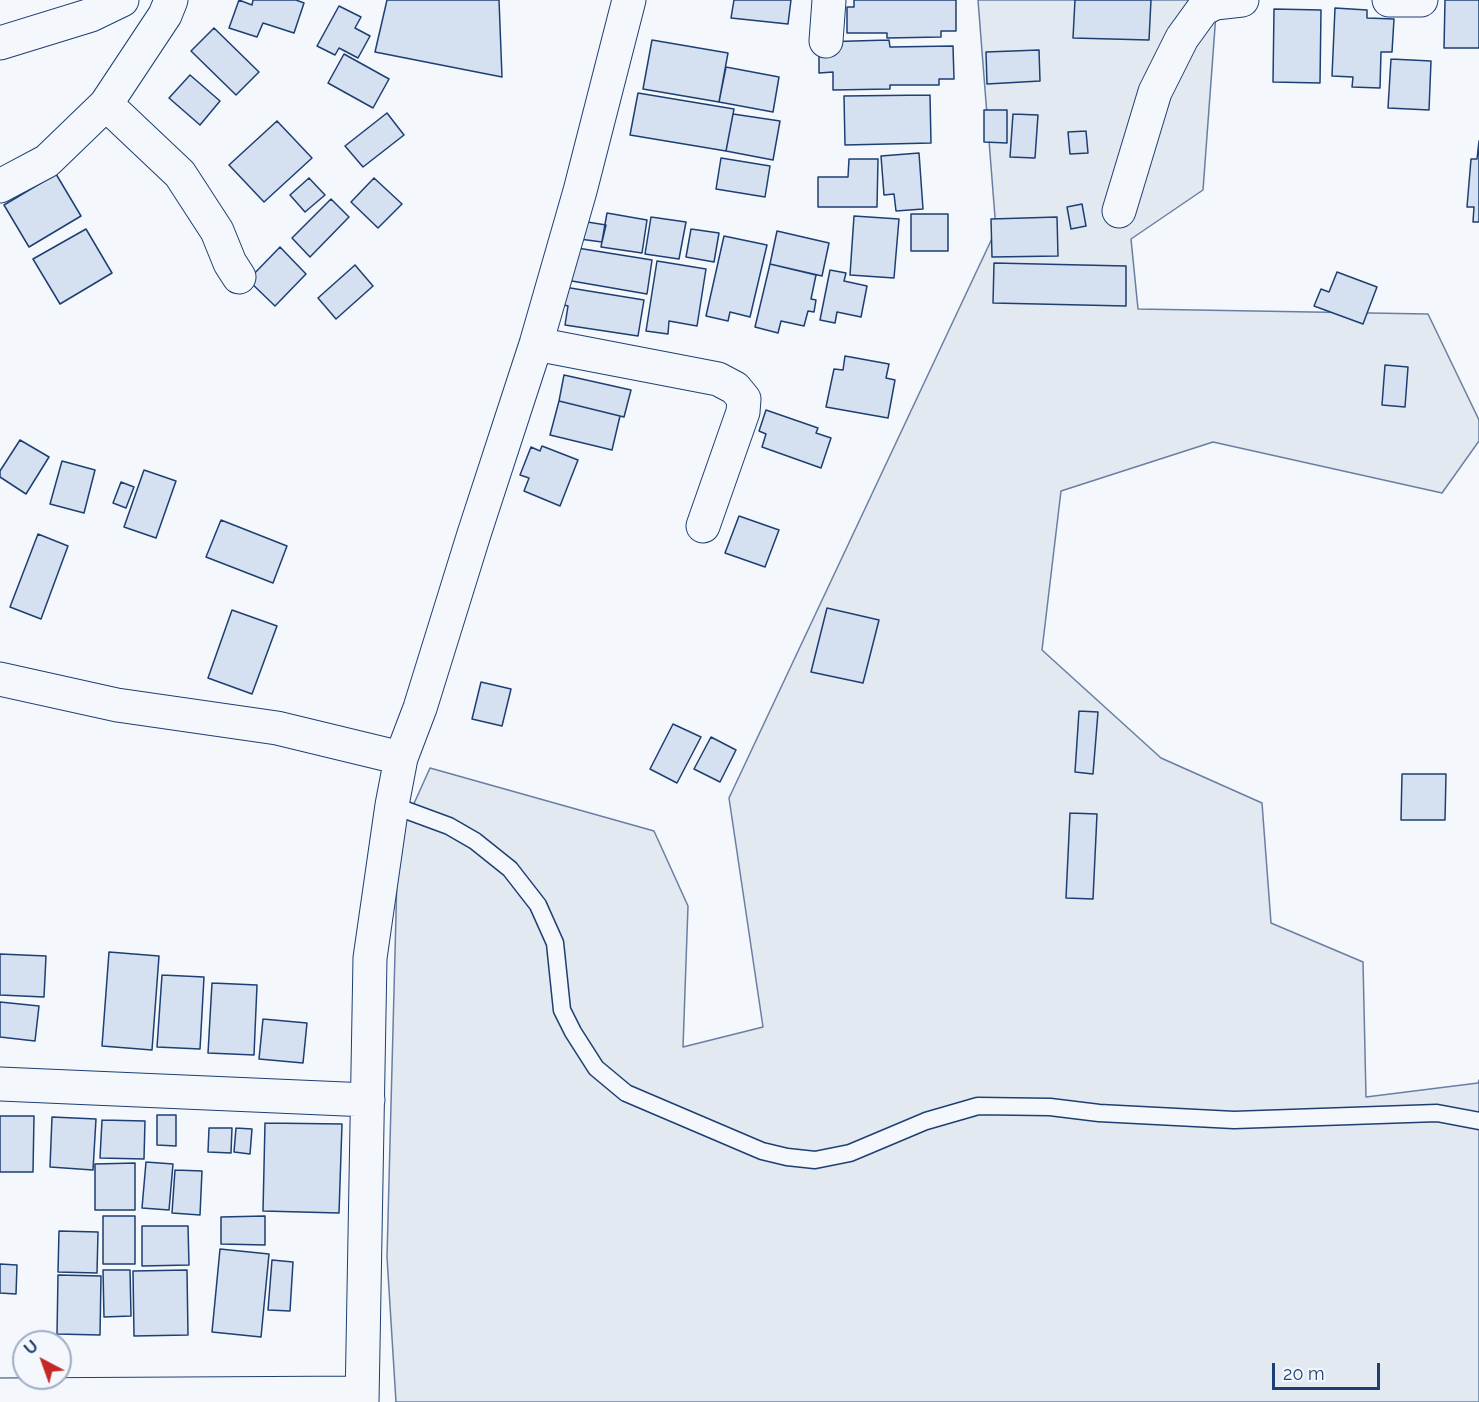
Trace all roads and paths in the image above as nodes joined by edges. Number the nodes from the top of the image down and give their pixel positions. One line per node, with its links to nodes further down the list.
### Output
1 (122, 0): 9 (street)
2 (171, 0): 10 (street)
3 (629, 0): 14 (street)
4 (829, 0): 8 (street)
5 (1242, 0): 12 (street)
6 (1389, 0): 7 (street)
7 (1420, 0)
8 (826, 41)
9 (0, 43)
10 (106, 104): 11 (street); 13 (street)
11 (0, 186)
12 (1119, 211)
13 (239, 277)
14 (536, 344): 15 (street); 17 (street)
15 (703, 526)
16 (0, 679): 17 (street)
17 (401, 758): 18 (street)
18 (392, 805): 20 (street); 21 (lane)
19 (0, 1084): 20 (street)
20 (368, 1101): 23 (street)
21 (1479, 1121)
22 (0, 1395): 23 (street)
23 (362, 1398)

